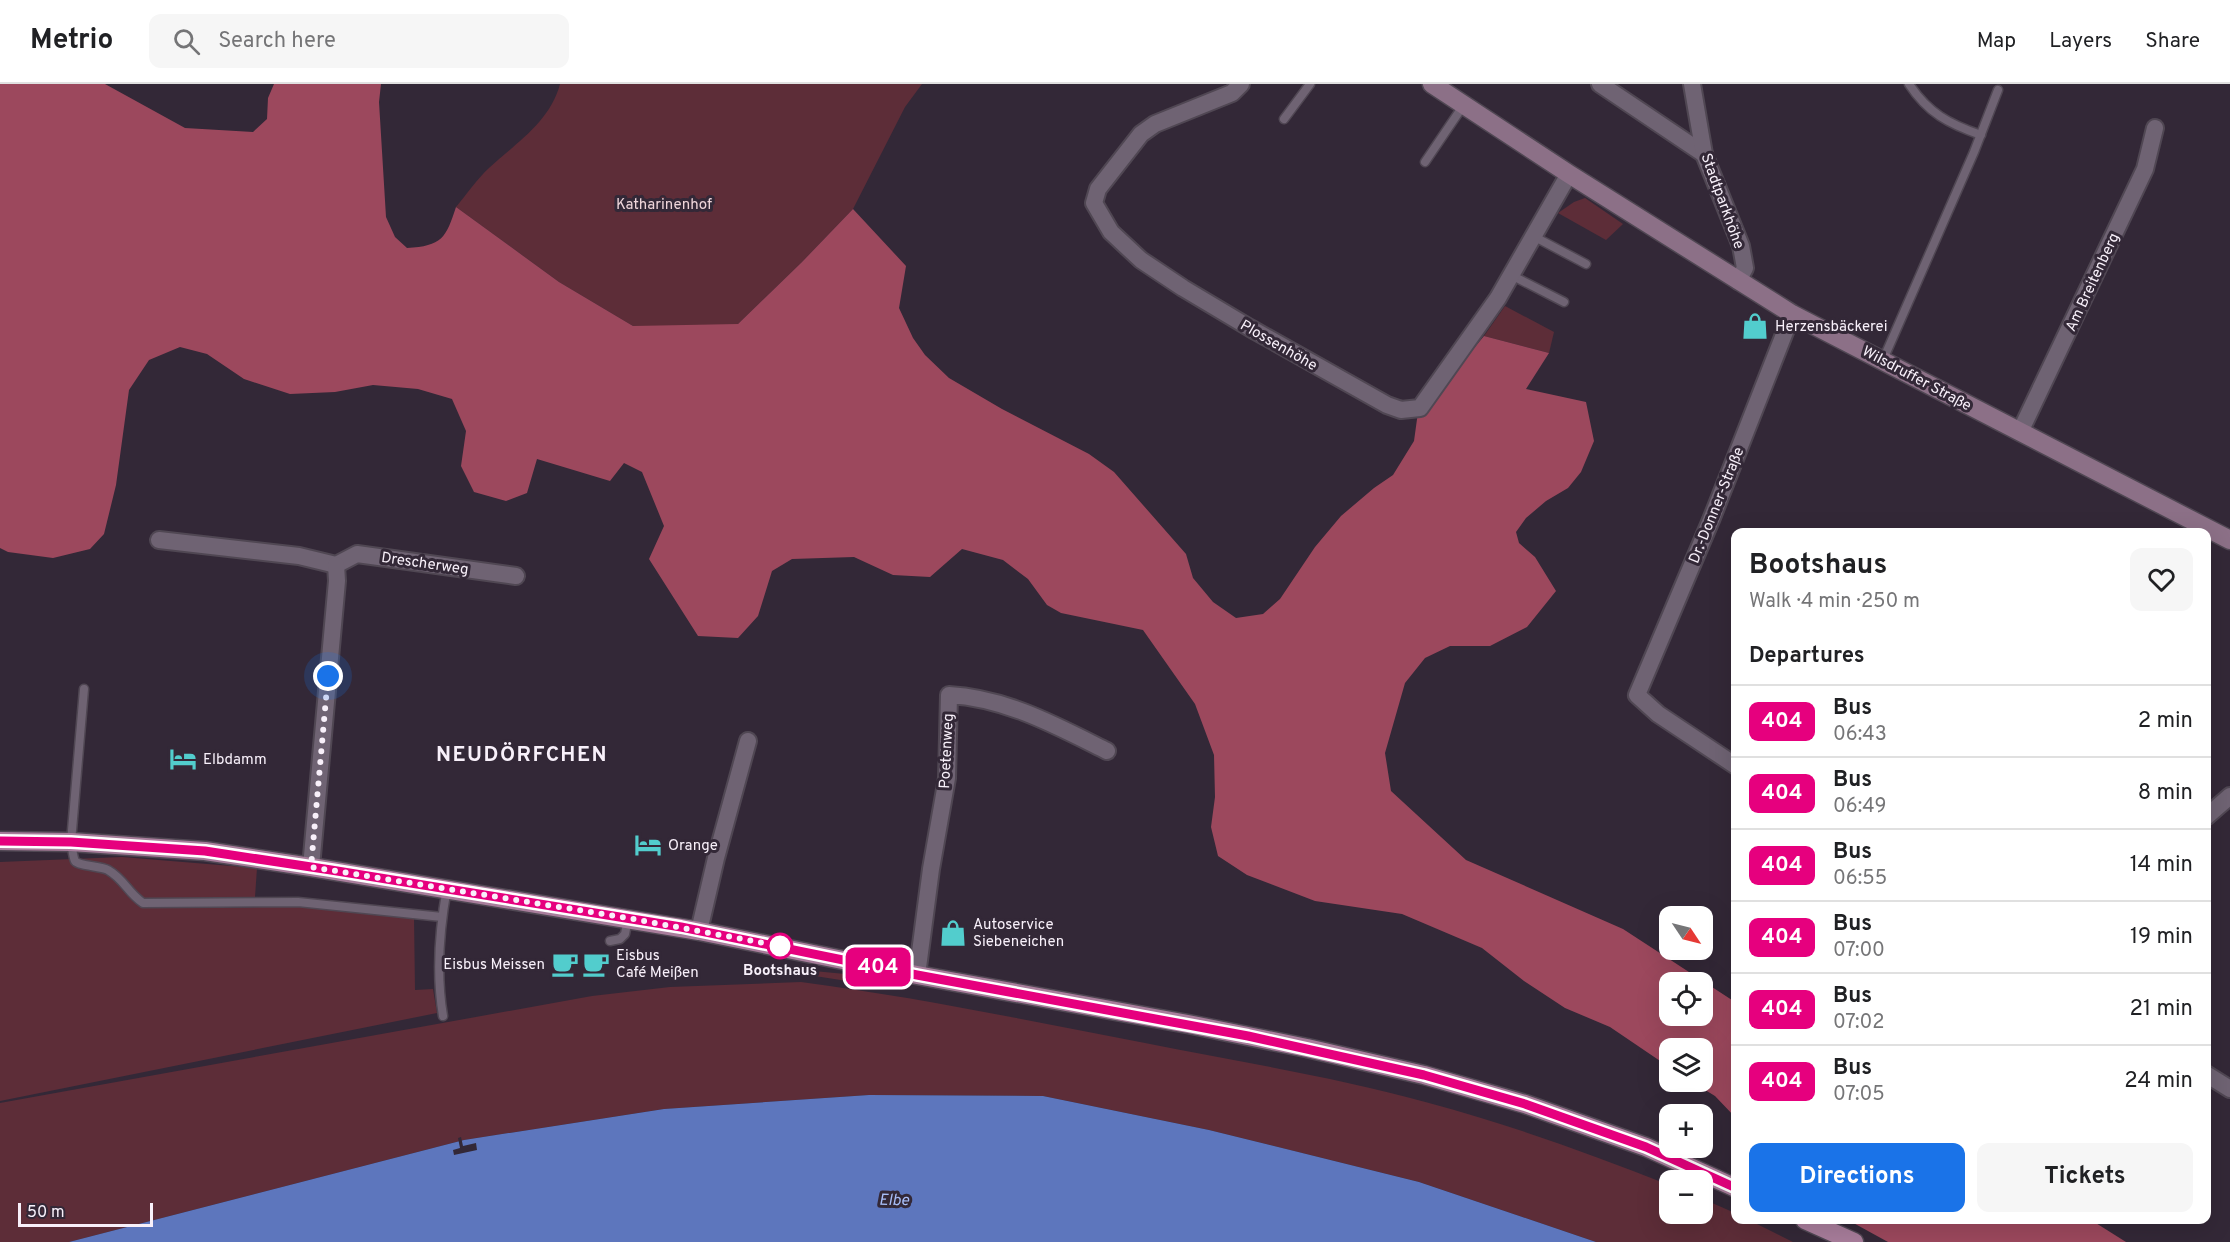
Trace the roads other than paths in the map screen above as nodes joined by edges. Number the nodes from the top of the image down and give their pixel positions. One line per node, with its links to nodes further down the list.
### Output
1 (1241, 84): 17 (street, Plossenhöhe)
2 (1310, 84): 9 (lane)
3 (1432, 84): 8 (main road, Wilsdruffer Straße)
4 (1600, 84): 12 (street)
5 (1692, 84): 12 (street, Stadtparkhöhe)
6 (1909, 84): 11 (lane)
7 (1998, 90): 11 (lane)
8 (1463, 106): 13 (lane); 14 (main road, Wilsdruffer Straße)
9 (1284, 119)
10 (2155, 128): 22 (street, Am Breitenberg)
11 (1981, 135): 21 (lane)
12 (1704, 154): 18 (street, Stadtparkhöhe)
13 (1425, 162)
14 (1569, 174): 15 (street, Plossenhöhe); 18 (main road, Wilsdruffer Straße)
15 (1533, 236): 16 (lane); 17 (street, Plossenhöhe)
16 (1586, 264)
17 (1511, 275): 19 (lane)
18 (1738, 281): 20 (main road, Wilsdruffer Straße)
19 (1564, 302)
20 (1792, 314): 21 (main road, Wilsdruffer Straße); 32 (street, Dr.-Donner-Straße)
21 (1883, 360): 22 (main road, Wilsdruffer Straße)
22 (2020, 432): 23 (main road, Wilsdruffer Straße)
23 (2207, 528)
24 (2211, 530): 26 (main road, Wilsdruffer Straße)
25 (159, 540): 27 (street)
26 (2230, 540)
27 (336, 565): 28 (street, Drescherweg); 37 (street)
28 (516, 576)
29 (84, 689): 36 (lane)
30 (748, 741): 41 (street)
31 (1107, 751): 43 (street, Poetenweg)
32 (1731, 763)
33 (2230, 796): 34 (street)
34 (2211, 813)
35 (0, 841): 36 (main road)
36 (71, 842): 37 (main road); 39 (lane)
37 (311, 867): 38 (main road)
38 (447, 888): 39 (lane); 40 (main road)
39 (442, 917): 44 (lane)
40 (628, 918): 41 (main road); 42 (lane)
41 (699, 931): 43 (main road)
42 (610, 941)
43 (917, 975): 47 (main road)
44 (443, 1016)
45 (2211, 1077): 46 (street)
46 (2230, 1089)
47 (1731, 1186)
48 (1814, 1224): 49 (main road)
49 (1854, 1242)

